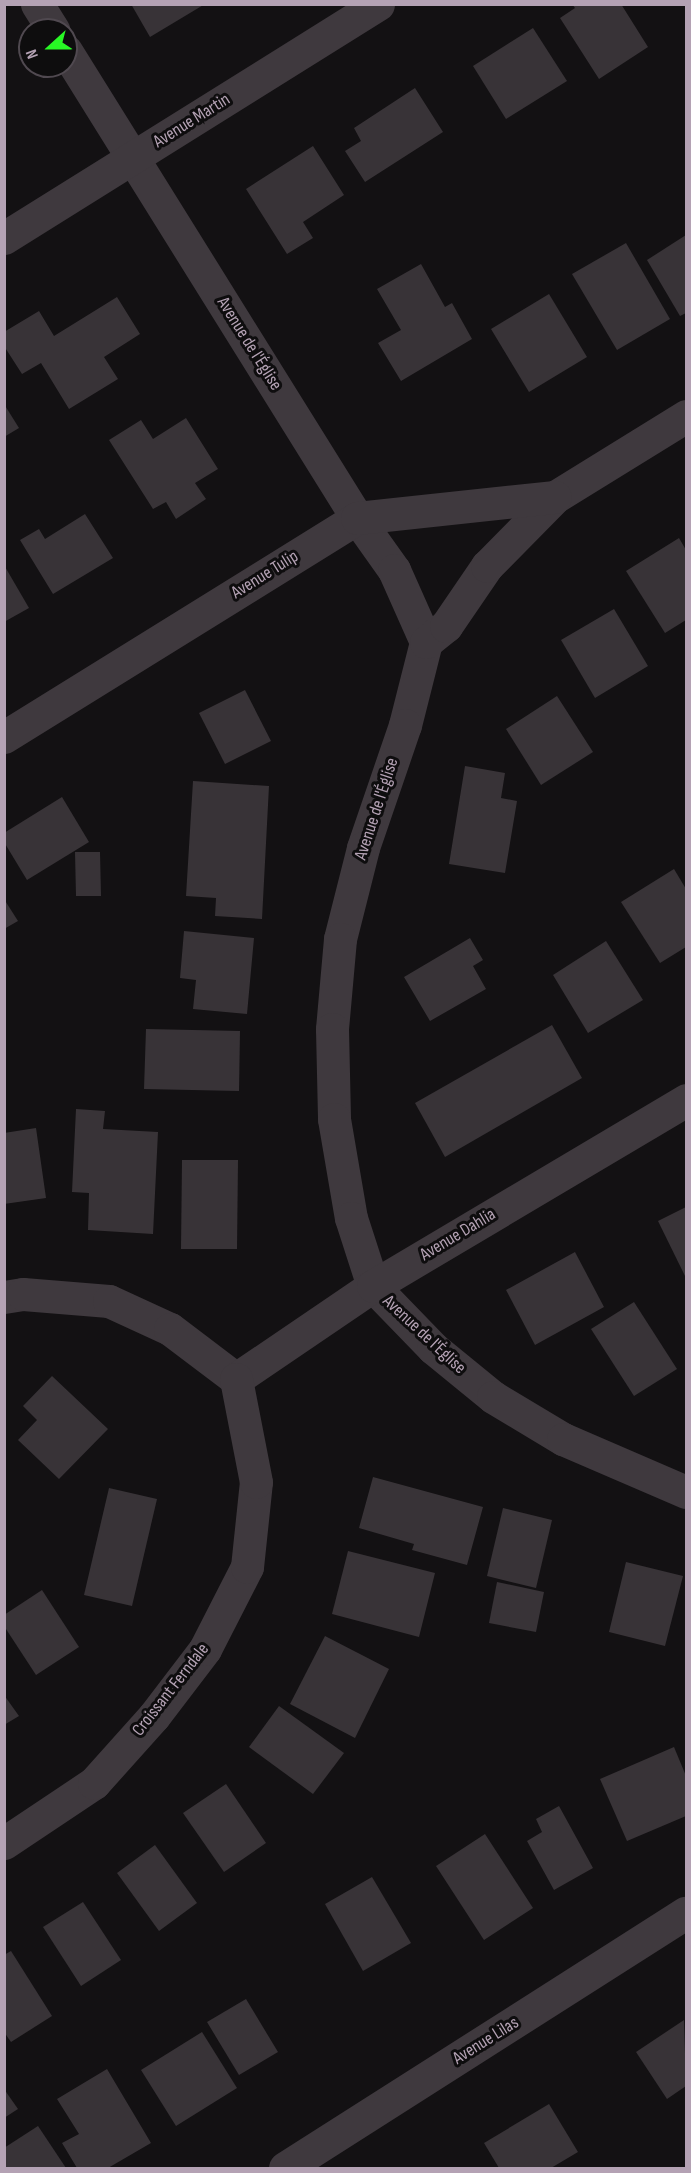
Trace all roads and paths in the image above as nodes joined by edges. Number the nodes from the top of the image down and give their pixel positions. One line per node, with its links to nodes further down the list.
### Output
1 (38, 4): 3 (street)
2 (378, 4): 5 (street, Avenue Martin)
3 (46, 18)
4 (78, 71): 5 (street, Avenue de l'Église)
5 (132, 159): 6 (street, Avenue Martin); 9 (street, Avenue de l'Église)
6 (4, 238)
7 (687, 416): 8 (street, Avenue Tulip)
8 (555, 497): 9 (street, Avenue Tulip); 10 (street, Avenue Tulip)
9 (357, 518): 10 (street, Avenue de l'Église); 11 (street, Avenue Tulip)
10 (426, 642): 13 (street, Avenue de l'Église)
11 (4, 737)
12 (687, 1101): 13 (street, Avenue Dahlia)
13 (373, 1286): 15 (street, Avenue Dahlia); 16 (street, Avenue de l'Église)
14 (4, 1297): 15 (street)
15 (236, 1379): 17 (street, Croissant Ferndale)
16 (687, 1492)
17 (4, 1843)
18 (687, 1913): 19 (street, Avenue Lilas)
19 (285, 2169)

